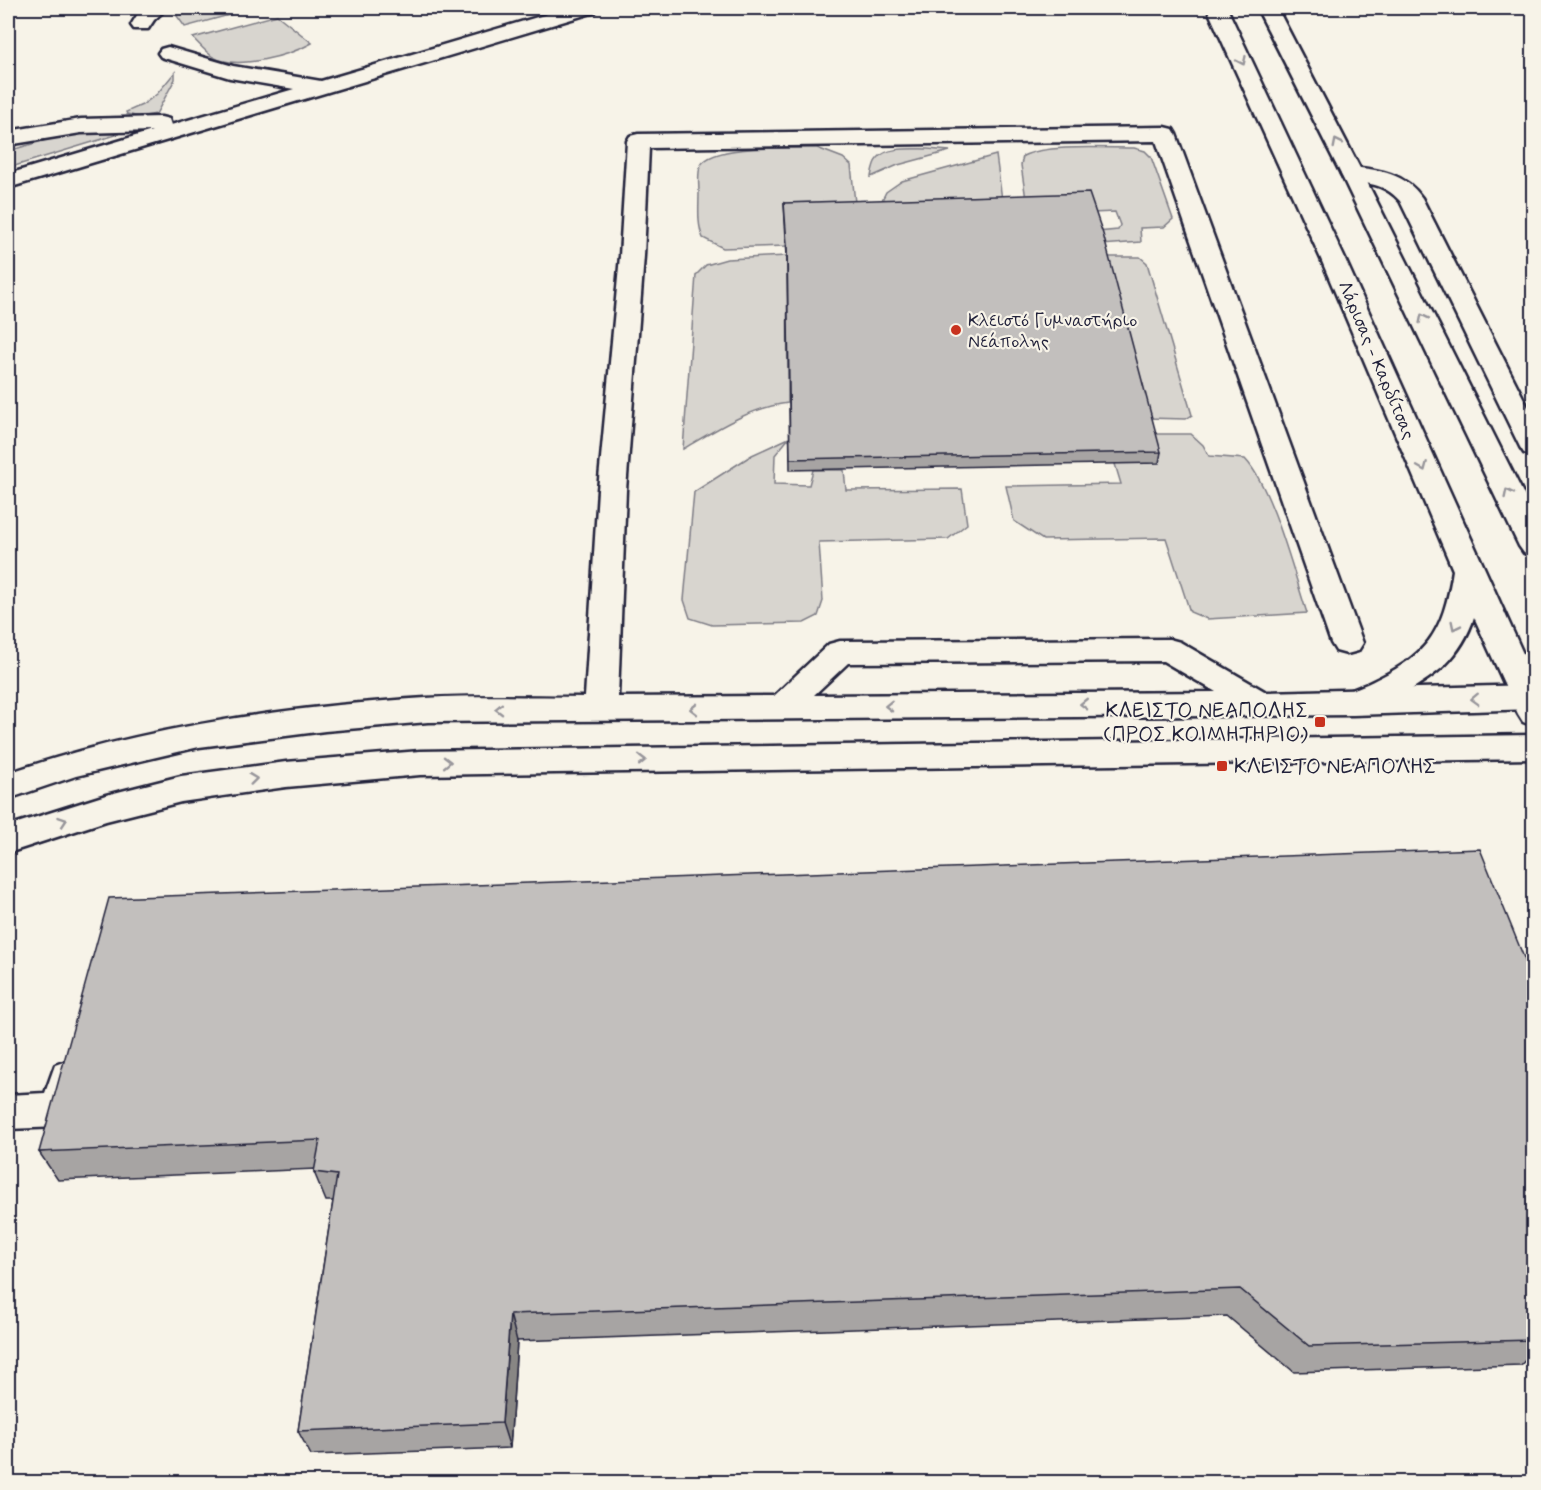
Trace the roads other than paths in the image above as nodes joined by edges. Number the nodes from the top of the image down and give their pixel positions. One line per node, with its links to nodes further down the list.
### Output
1 (157, 8): 5 (street)
2 (588, 8): 7 (street)
3 (1217, 8): 14 (street, Λάρισας - Καρδίτσας, one-way to 14)
4 (1267, 8): 10 (street, one-way to 4)
5 (141, 25)
6 (168, 52): 7 (street)
7 (326, 87): 8 (street)
8 (203, 123): 9 (street); 11 (street)
9 (8, 138)
10 (1352, 174): 12 (street); 13 (street, one-way to 10)
11 (8, 181)
12 (1533, 447)
13 (1533, 546)
14 (1468, 570): 17 (street, one-way to 17); 18 (street, Λάρισας - Καρδίτσας)
15 (1347, 643): 19 (street)
16 (1258, 702): 17 (street); 20 (street, one-way to 20); 20 (street)
17 (1353, 703): 18 (street, one-way to 17)
18 (1531, 703)
19 (601, 708): 20 (street, one-way to 19); 22 (street, one-way to 22)
20 (780, 709)
21 (1533, 747): 23 (street, one-way to 21)
22 (8, 786)
23 (8, 840)
24 (77, 1042): 25 (street)
25 (8, 1112)

